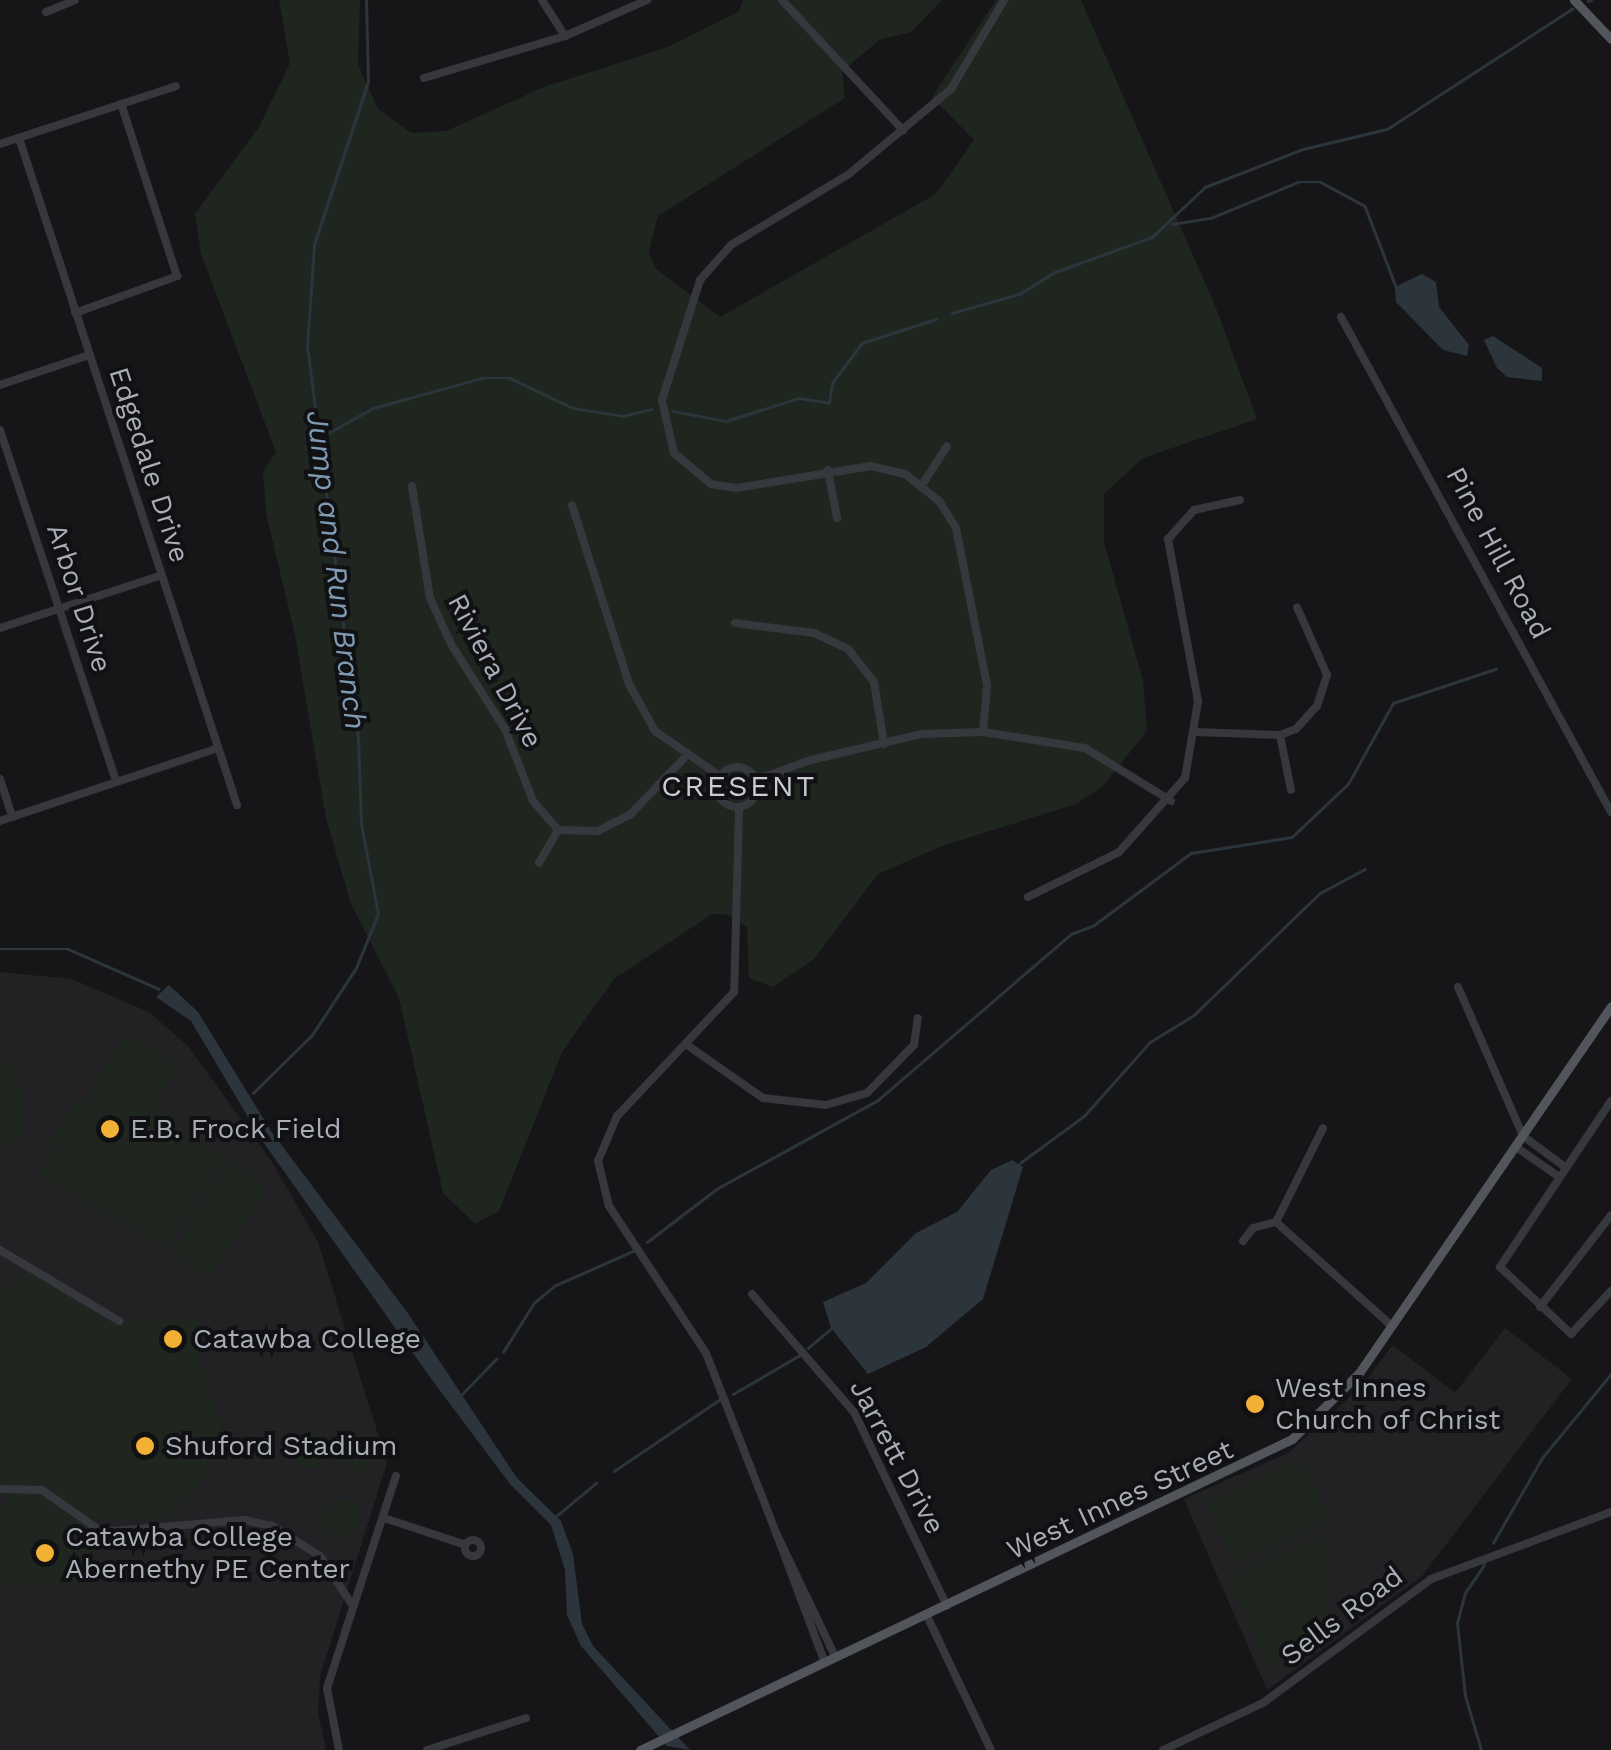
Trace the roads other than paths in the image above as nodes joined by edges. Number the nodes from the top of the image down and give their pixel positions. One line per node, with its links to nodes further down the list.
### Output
1 (75, 0): 7 (street)
2 (542, 0): 8 (street)
3 (647, 0): 8 (street)
4 (782, 0): 13 (street)
5 (1004, 0): 13 (street)
6 (1574, 0): 9 (main road)
7 (46, 12)
8 (565, 36): 10 (street)
9 (1611, 39)
10 (424, 78)
11 (176, 86): 12 (street)
12 (121, 104): 14 (street); 16 (street)
13 (903, 130): 22 (street)
14 (19, 138): 15 (street); 16 (street, Edgedale Drive)
15 (0, 144)
16 (75, 313): 18 (street, Edgedale Drive)
17 (1341, 317): 47 (street, Pine Hill Road)
18 (89, 354): 19 (street); 28 (street, Edgedale Drive)
19 (0, 385)
20 (0, 430): 30 (street, Arbor Drive)
21 (948, 446): 23 (street)
22 (828, 470): 23 (street); 27 (street)
23 (922, 484): 33 (street)
24 (412, 486): 50 (street, Riviera Drive)
25 (1240, 500): 34 (street)
26 (572, 505): 38 (street)
27 (837, 518)
28 (162, 575): 30 (street); 37 (street, Edgedale Drive)
29 (1297, 607): 35 (street)
30 (58, 609): 32 (street); 41 (street, Arbor Drive)
31 (735, 622): 36 (street)
32 (0, 628)
33 (983, 732): 36 (street); 44 (street)
34 (1196, 732): 35 (street); 44 (street)
35 (1280, 735): 43 (street)
36 (884, 744): 42 (street)
37 (218, 748): 41 (street); 45 (street, Edgedale Drive)
38 (686, 757): 39 (street); 50 (street)
39 (720, 776): 42 (street); 46 (street)
40 (0, 779): 48 (street)
41 (116, 780): 48 (street)
42 (756, 780): 46 (street)
43 (1291, 790)
44 (1170, 802): 52 (street)
45 (237, 805)
46 (739, 807): 56 (street)
47 (1611, 812)
48 (12, 816): 49 (street)
49 (0, 821)
50 (558, 830): 51 (street)
51 (539, 863)
52 (1028, 897)
53 (1458, 986): 59 (street)
54 (1611, 1006): 59 (main road, West Innes Street)
55 (918, 1018): 56 (street)
56 (686, 1045): 76 (street)
57 (1611, 1101): 61 (street)
58 (1324, 1128): 64 (street)
59 (1523, 1136): 60 (main road, West Innes Street); 61 (street)
60 (1516, 1147): 62 (street); 71 (main road, West Innes Street)
61 (1565, 1167): 62 (street)
62 (1558, 1176): 69 (street)
63 (1611, 1215): 69 (street)
64 (1276, 1222): 65 (street); 71 (street)
65 (1243, 1241)
66 (0, 1250): 70 (street)
67 (1611, 1291): 69 (street)
68 (752, 1294): 79 (street, Jarrett Drive)
69 (1540, 1308)
70 (119, 1320)
71 (1392, 1326): 79 (main road, West Innes Street)
72 (396, 1476): 75 (street)
73 (0, 1489): 78 (street)
74 (1611, 1512): 90 (street, Sells Road)
75 (384, 1518): 77 (street); 78 (street)
76 (777, 1535): 80 (street); 82 (street)
77 (466, 1545)
78 (353, 1606): 87 (street)
79 (948, 1606): 81 (main road, West Innes Street)
80 (815, 1615): 82 (street); 83 (street)
81 (928, 1616): 83 (main road, West Innes Street); 89 (street)
82 (805, 1620): 84 (street)
83 (836, 1658): 84 (main road, West Innes Street)
84 (824, 1663): 86 (main road, West Innes Street)
85 (526, 1718): 88 (street)
86 (643, 1748)
87 (338, 1750)
88 (427, 1750)
89 (992, 1750)
90 (1164, 1750)

